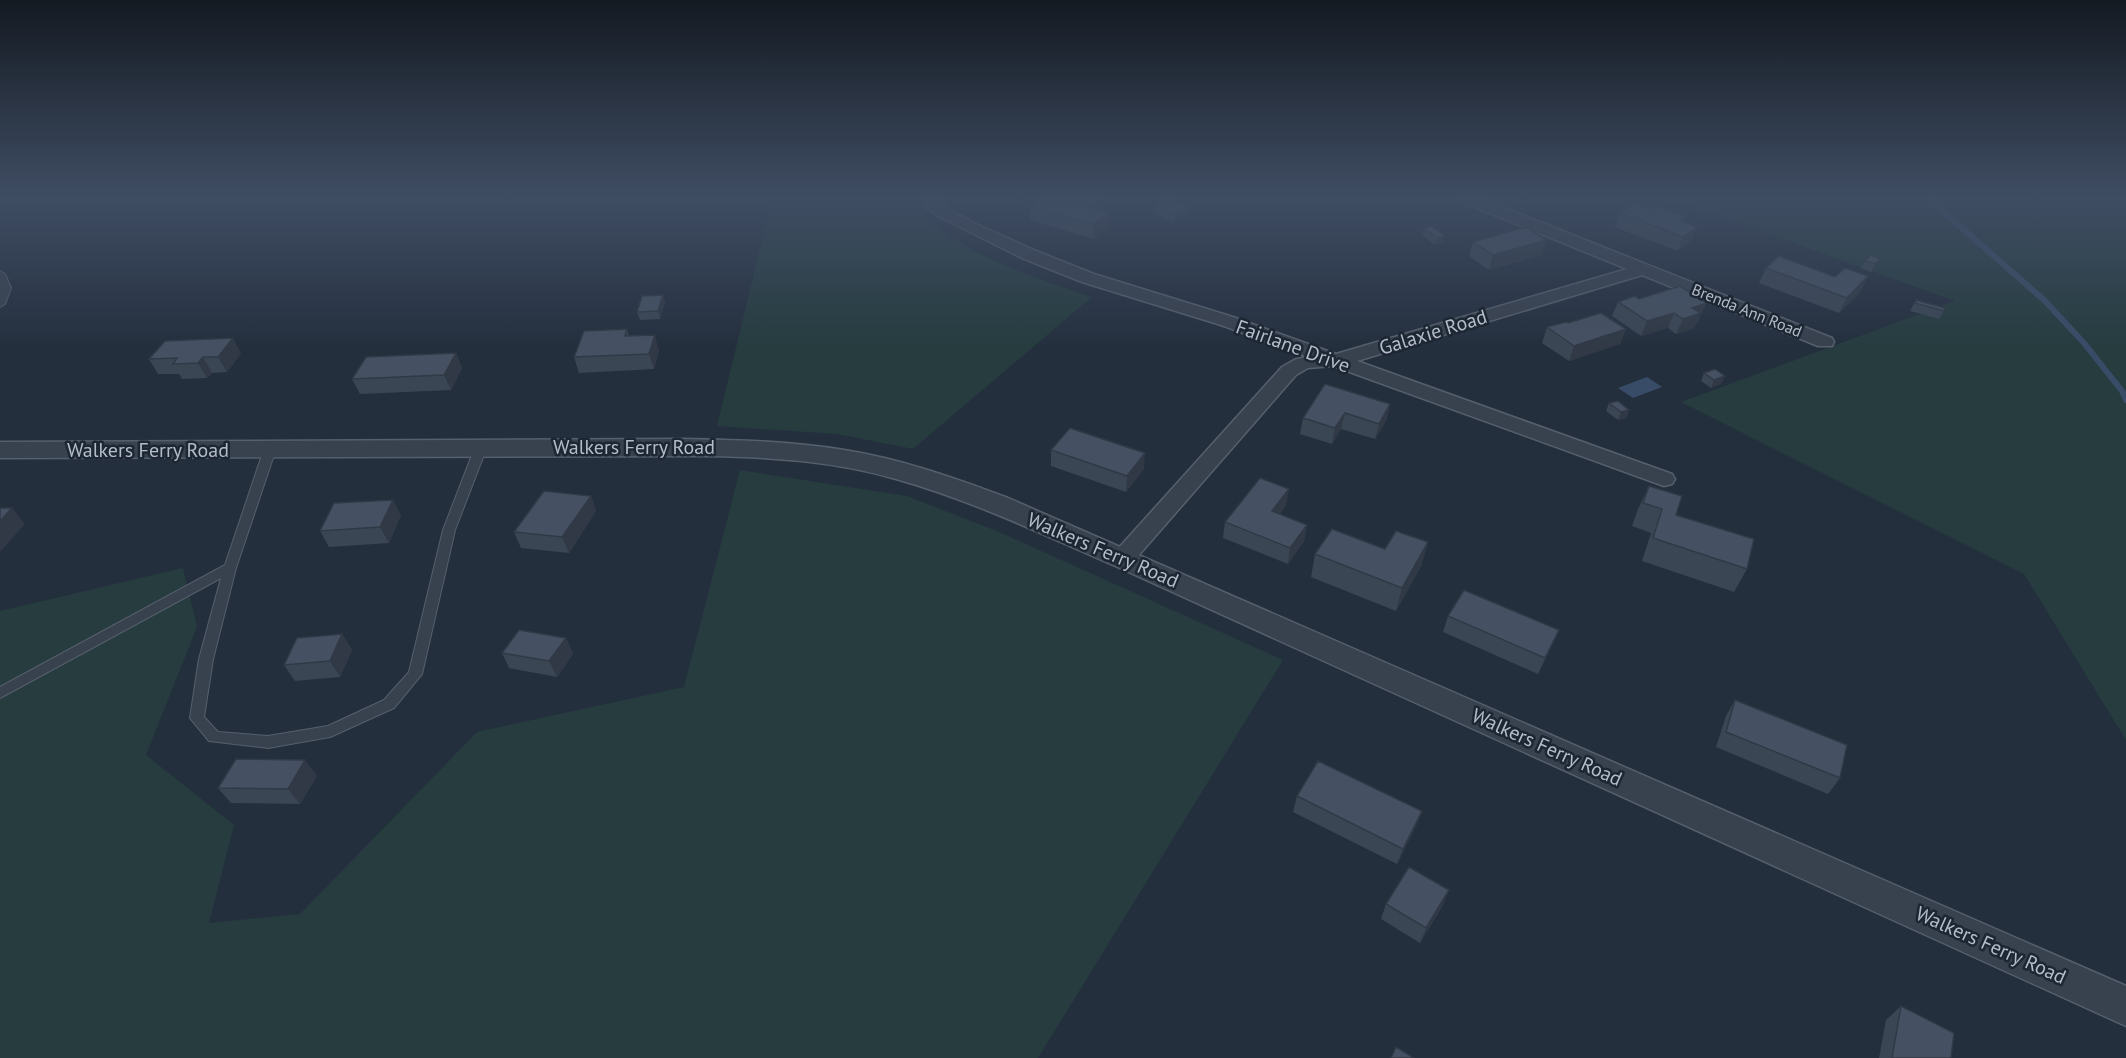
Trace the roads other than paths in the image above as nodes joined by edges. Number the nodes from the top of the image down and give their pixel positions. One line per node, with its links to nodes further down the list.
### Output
1 (1015, 248): 7 (street, Fairlane Drive)
2 (1592, 248): 3 (street, Brenda Ann Road)
3 (1644, 269): 6 (street, Brenda Ann Road); 7 (street, Galaxie Road)
4 (0, 274): 5 (lane)
5 (0, 303)
6 (1825, 342)
7 (1331, 361): 11 (street, Fairlane Drive); 12 (street, Galaxie Road)
8 (481, 447): 9 (street, Walkers Ferry Road); 12 (street, Walkers Ferry Road); 13 (lane)
9 (270, 449): 10 (street, Walkers Ferry Road); 13 (lane)
10 (0, 450)
11 (1664, 479)
12 (1124, 558): 15 (street, Walkers Ferry Road)
13 (230, 568): 14 (lane)
14 (0, 693)
15 (2126, 1006)

